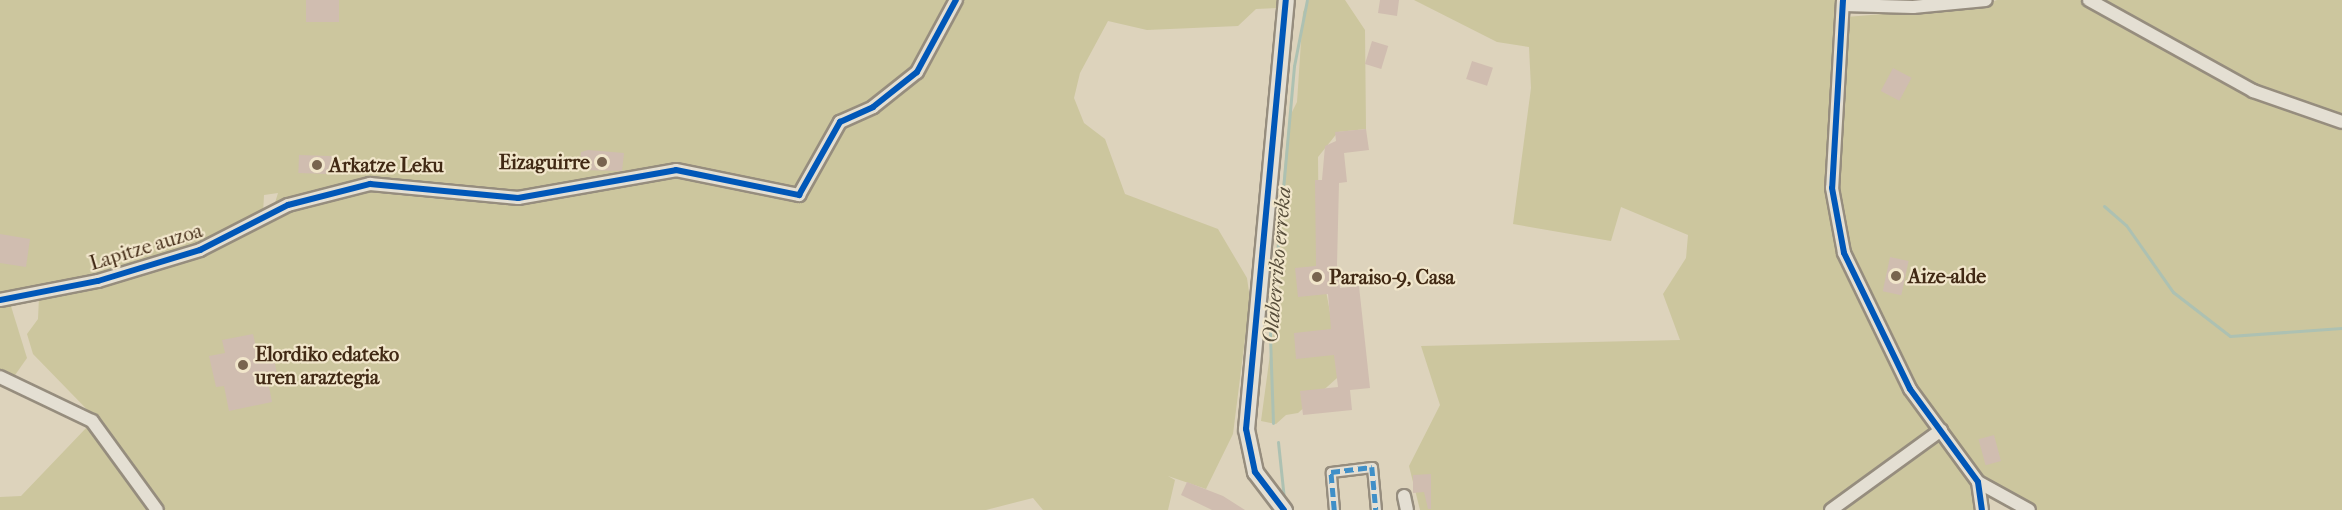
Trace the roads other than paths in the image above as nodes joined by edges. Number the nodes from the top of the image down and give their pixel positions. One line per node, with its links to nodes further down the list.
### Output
1 (956, 0): 7 (street, Lapitze auzoa)
2 (1286, 0): 12 (street)
3 (1986, 0): 5 (street)
4 (2089, 0): 6 (street)
5 (1844, 2): 9 (street)
6 (2342, 122)
7 (0, 300)
8 (0, 377): 13 (street)
9 (1941, 430): 10 (street); 17 (street)
10 (1978, 482): 18 (street); 19 (street)
11 (1404, 496): 16 (street)
12 (1281, 506)
13 (157, 510)
14 (1334, 510): 15 (street)
15 (1376, 510)
16 (1407, 510)
17 (1831, 510)
18 (1982, 510)
19 (2029, 510)

